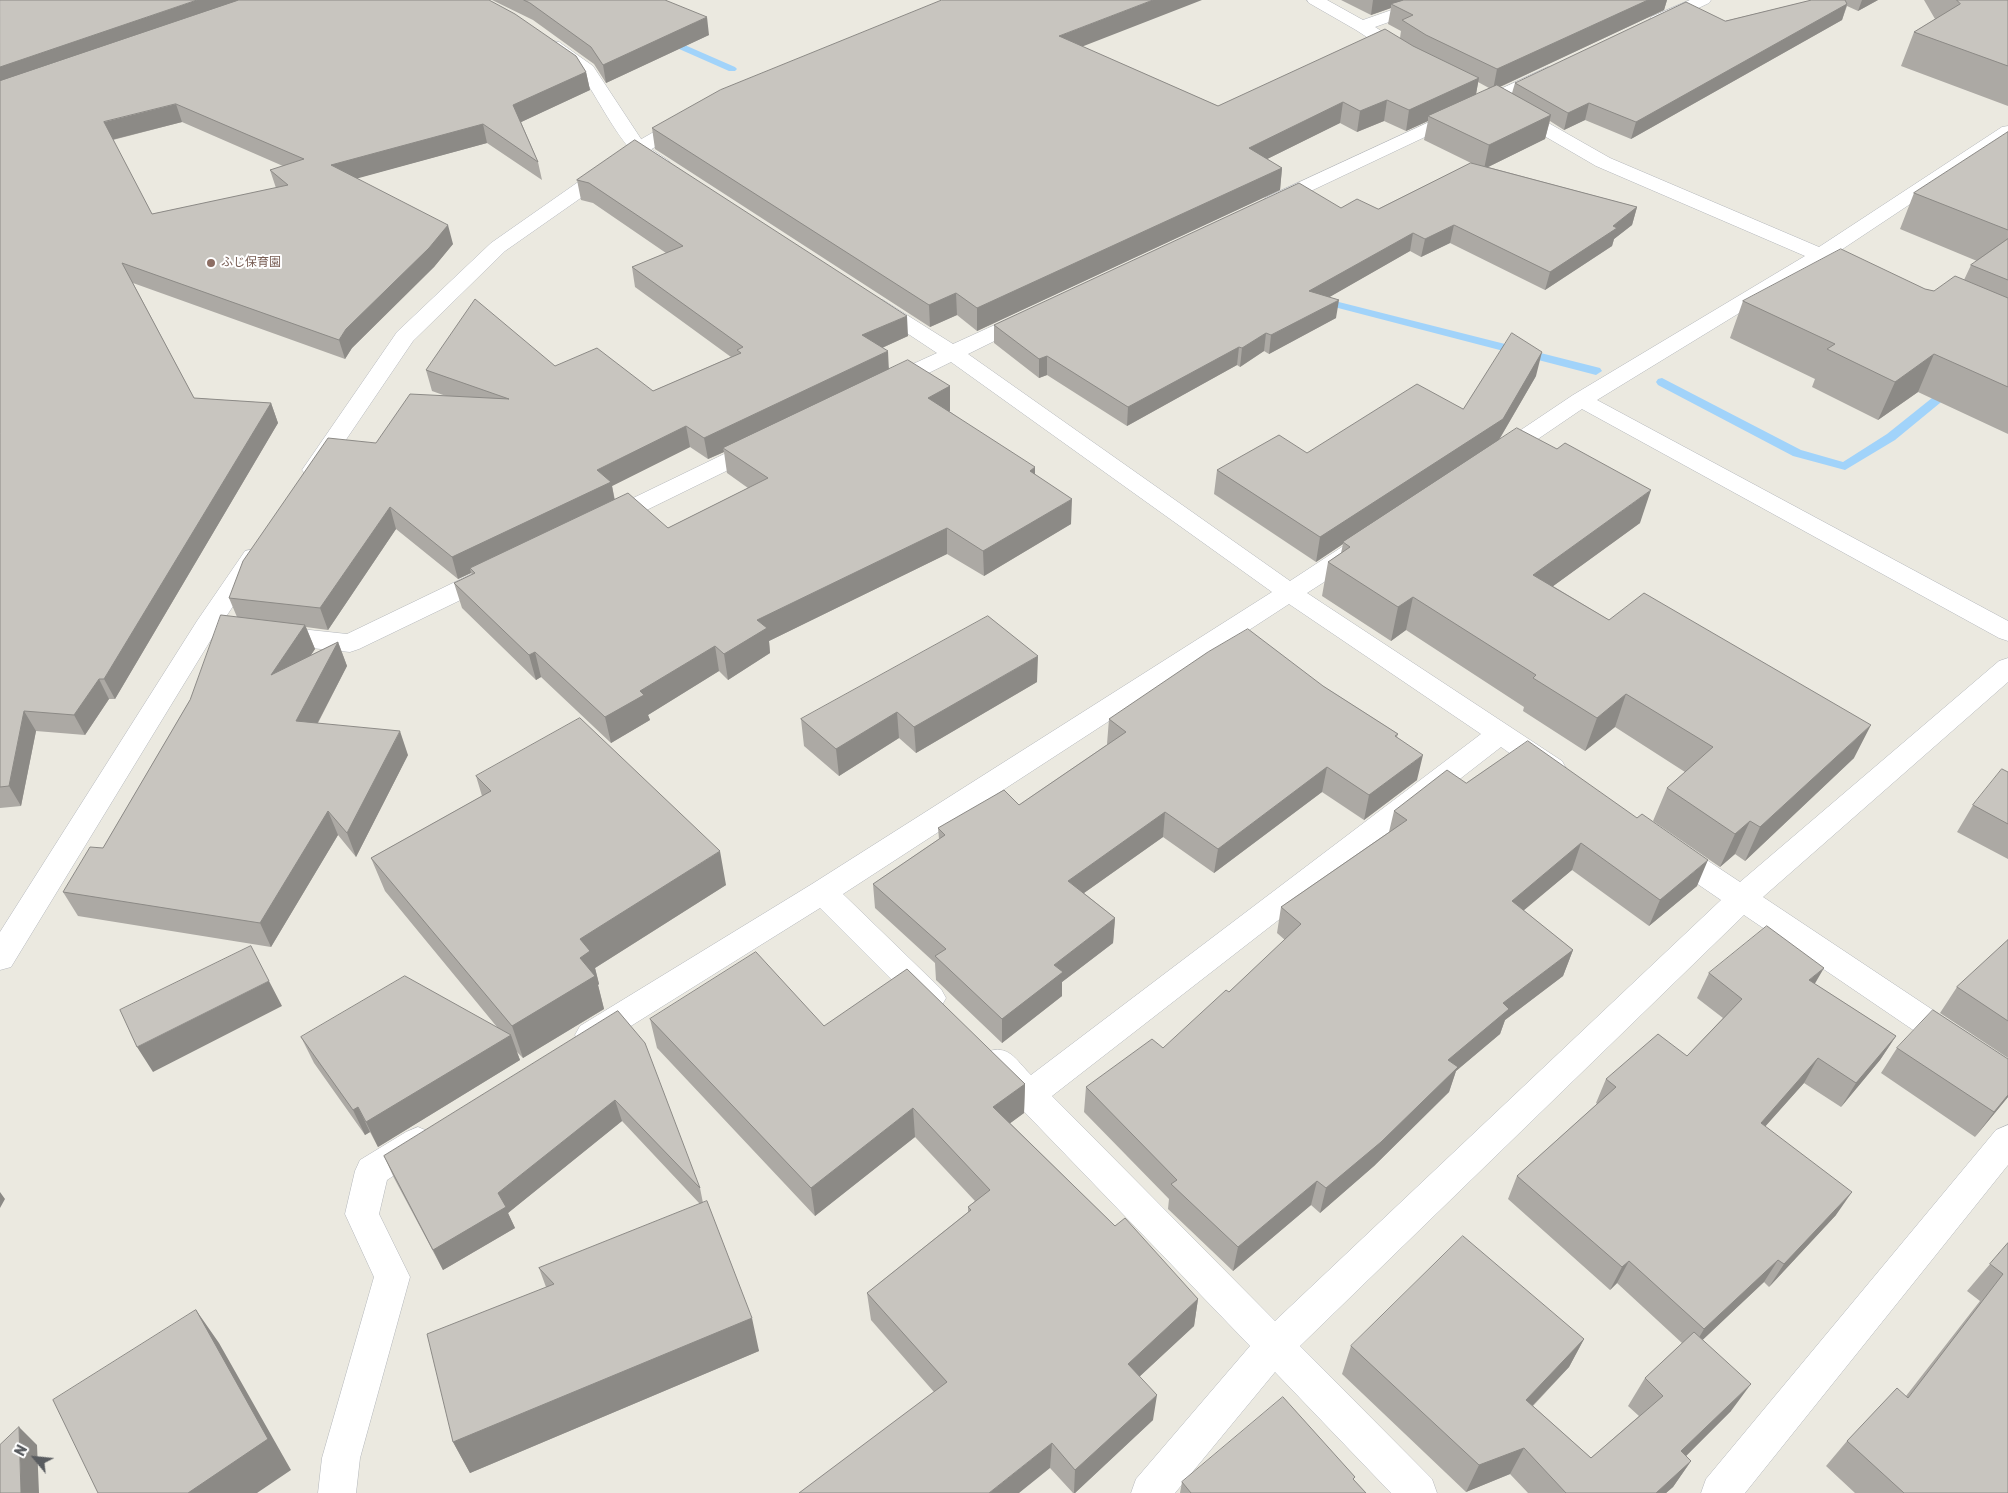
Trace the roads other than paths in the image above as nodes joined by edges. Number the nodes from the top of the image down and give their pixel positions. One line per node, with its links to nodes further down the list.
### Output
1 (1316, 0): 4 (street)
2 (1436, 0): 4 (street)
3 (1703, 0): 5 (street)
4 (1362, 26): 7 (street)
5 (1642, 28)
6 (541, 37): 12 (street)
7 (1416, 61)
8 (1562, 65): 9 (street)
9 (1483, 94): 14 (street); 15 (street)
10 (707, 109): 12 (street)
11 (2008, 131): 15 (street)
12 (638, 149): 13 (street); 24 (street)
13 (679, 176)
14 (1258, 208)
15 (1820, 254): 16 (street); 21 (street)
16 (1847, 266)
17 (861, 294): 19 (street)
18 (1042, 310): 19 (street)
19 (952, 353): 20 (street); 29 (street)
20 (871, 392)
21 (1581, 400): 23 (street); 31 (street)
22 (782, 435): 25 (street)
23 (1481, 466)
24 (300, 490)
25 (584, 531)
26 (267, 538): 30 (street)
27 (1373, 538): 29 (street)
28 (512, 565): 30 (street)
29 (1290, 593): 33 (street); 36 (street)
30 (206, 627): 38 (street)
31 (2008, 632)
32 (2008, 667): 37 (street)
33 (1501, 733): 34 (street); 41 (street)
34 (1573, 783)
35 (1653, 838): 37 (street)
36 (822, 892): 39 (street); 41 (street)
37 (1741, 899): 40 (street); 44 (street)
38 (0, 958)
39 (568, 1050)
40 (2008, 1078)
41 (1030, 1094): 44 (street)
42 (440, 1129): 45 (street)
43 (2008, 1140): 48 (street)
44 (1274, 1347): 46 (street); 47 (street)
45 (337, 1493)
46 (1150, 1493)
47 (1418, 1493)
48 (1720, 1493)

